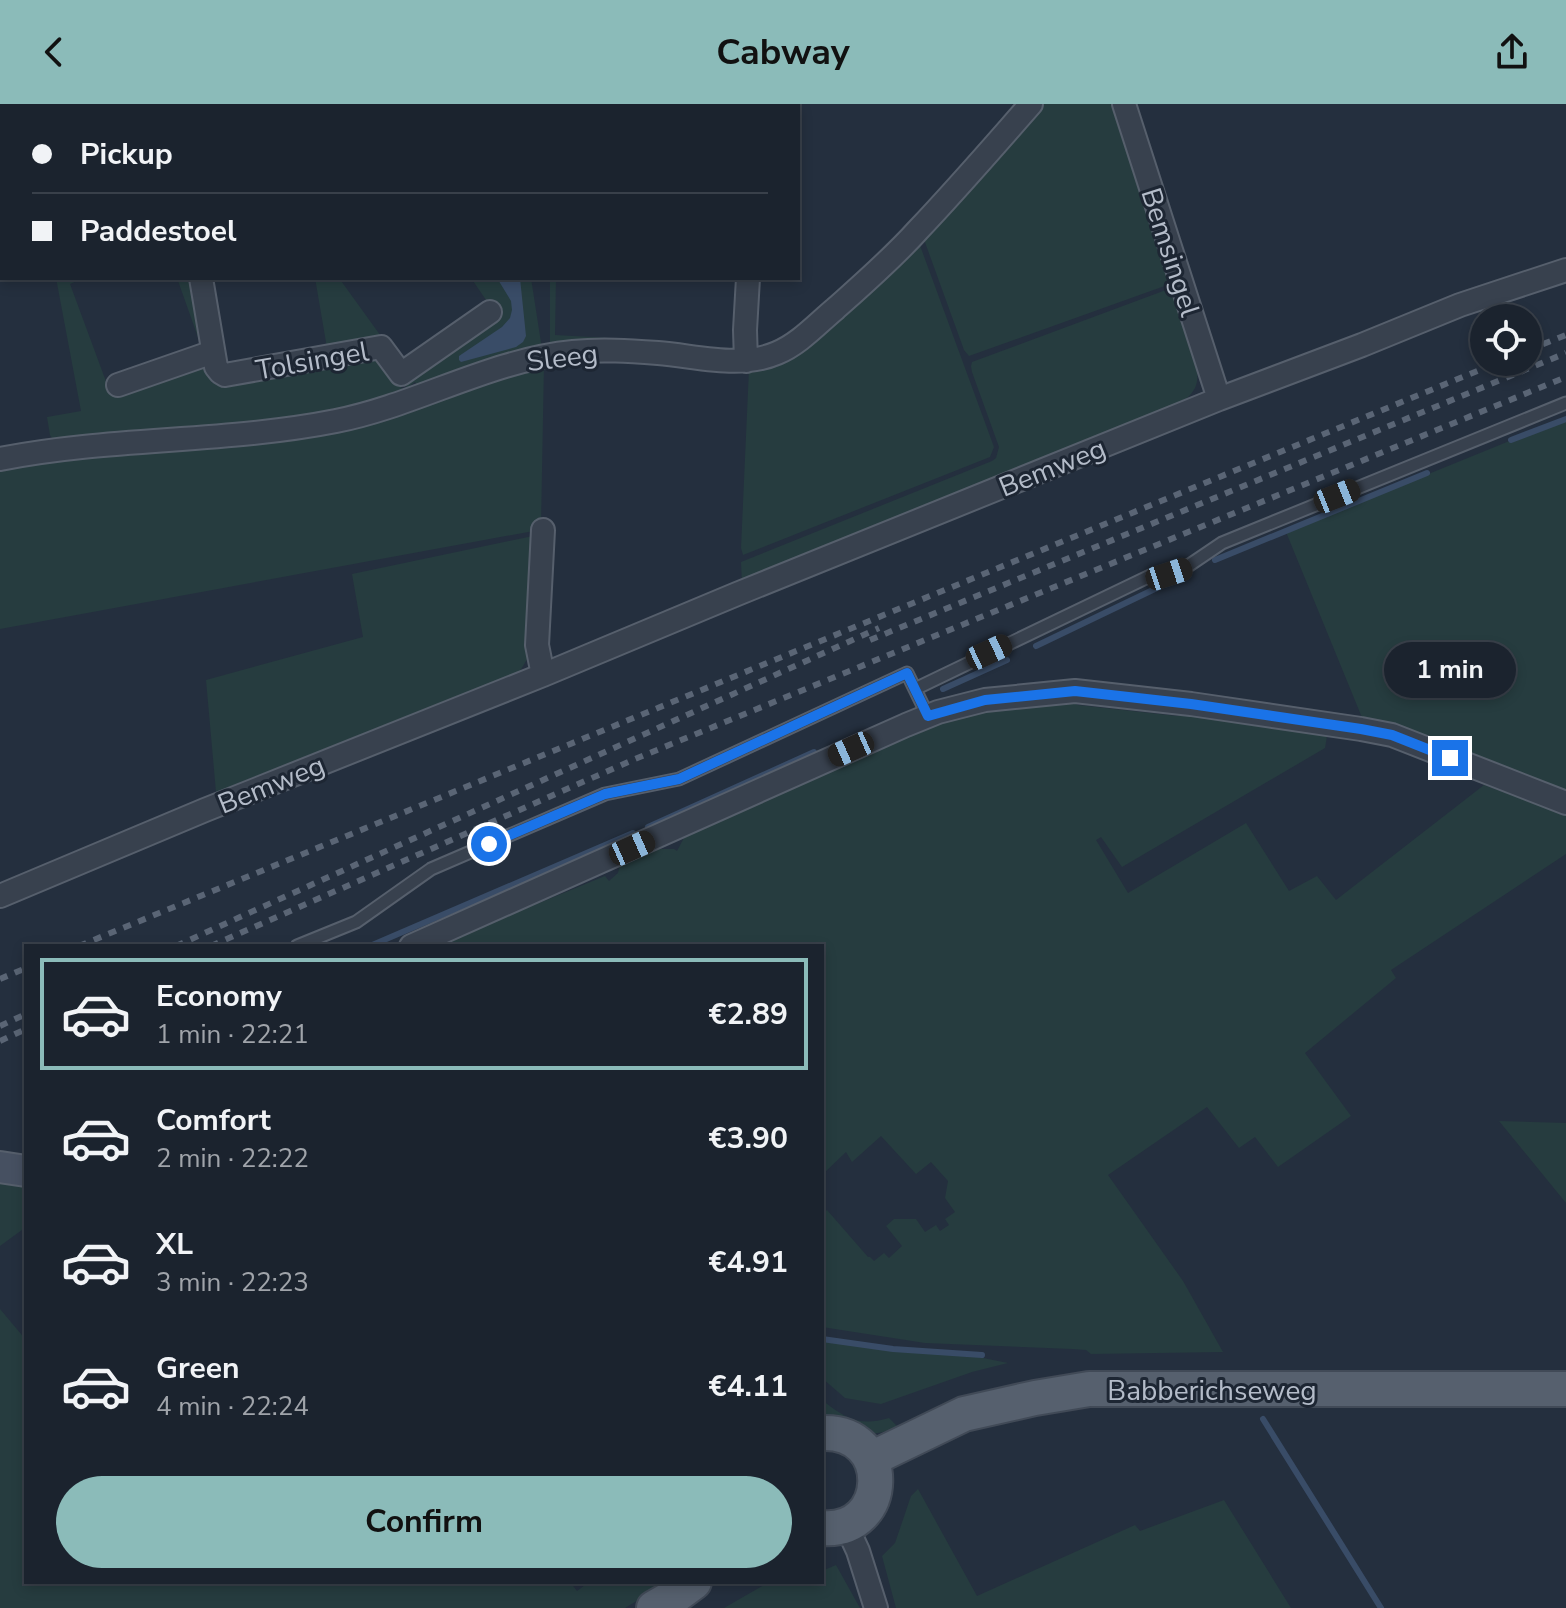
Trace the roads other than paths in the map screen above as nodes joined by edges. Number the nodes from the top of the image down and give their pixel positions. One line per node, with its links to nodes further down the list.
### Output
1 (1031, 104): 8 (street, Sleeg)
2 (1124, 104): 10 (street, Bemsingel)
3 (1566, 270): 10 (street, Bemweg)
4 (201, 280): 7 (street, Tolsingel)
5 (748, 280): 8 (street)
6 (490, 312): 7 (street, Tolsingel)
7 (213, 352): 9 (street, Tolsingel)
8 (746, 361): 12 (street, Sleeg)
9 (118, 385)
10 (1219, 399): 14 (street, Bemweg)
11 (1566, 403): 15 (lane)
12 (0, 459)
13 (543, 530): 14 (street)
14 (543, 675): 18 (street, Bemweg)
15 (915, 689): 16 (lane); 19 (lane)
16 (928, 716): 17 (street); 20 (street)
17 (1566, 803)
18 (0, 896)
19 (302, 944)
20 (415, 944)
21 (0, 1167): 22 (street)
22 (24, 1171)
23 (1566, 1389): 25 (main road, Babberichseweg)
24 (824, 1433): 25 (main road)
25 (871, 1459): 26 (main road)
26 (834, 1527): 29 (street)
27 (691, 1584): 28 (main road)
28 (654, 1608)
29 (876, 1608)

